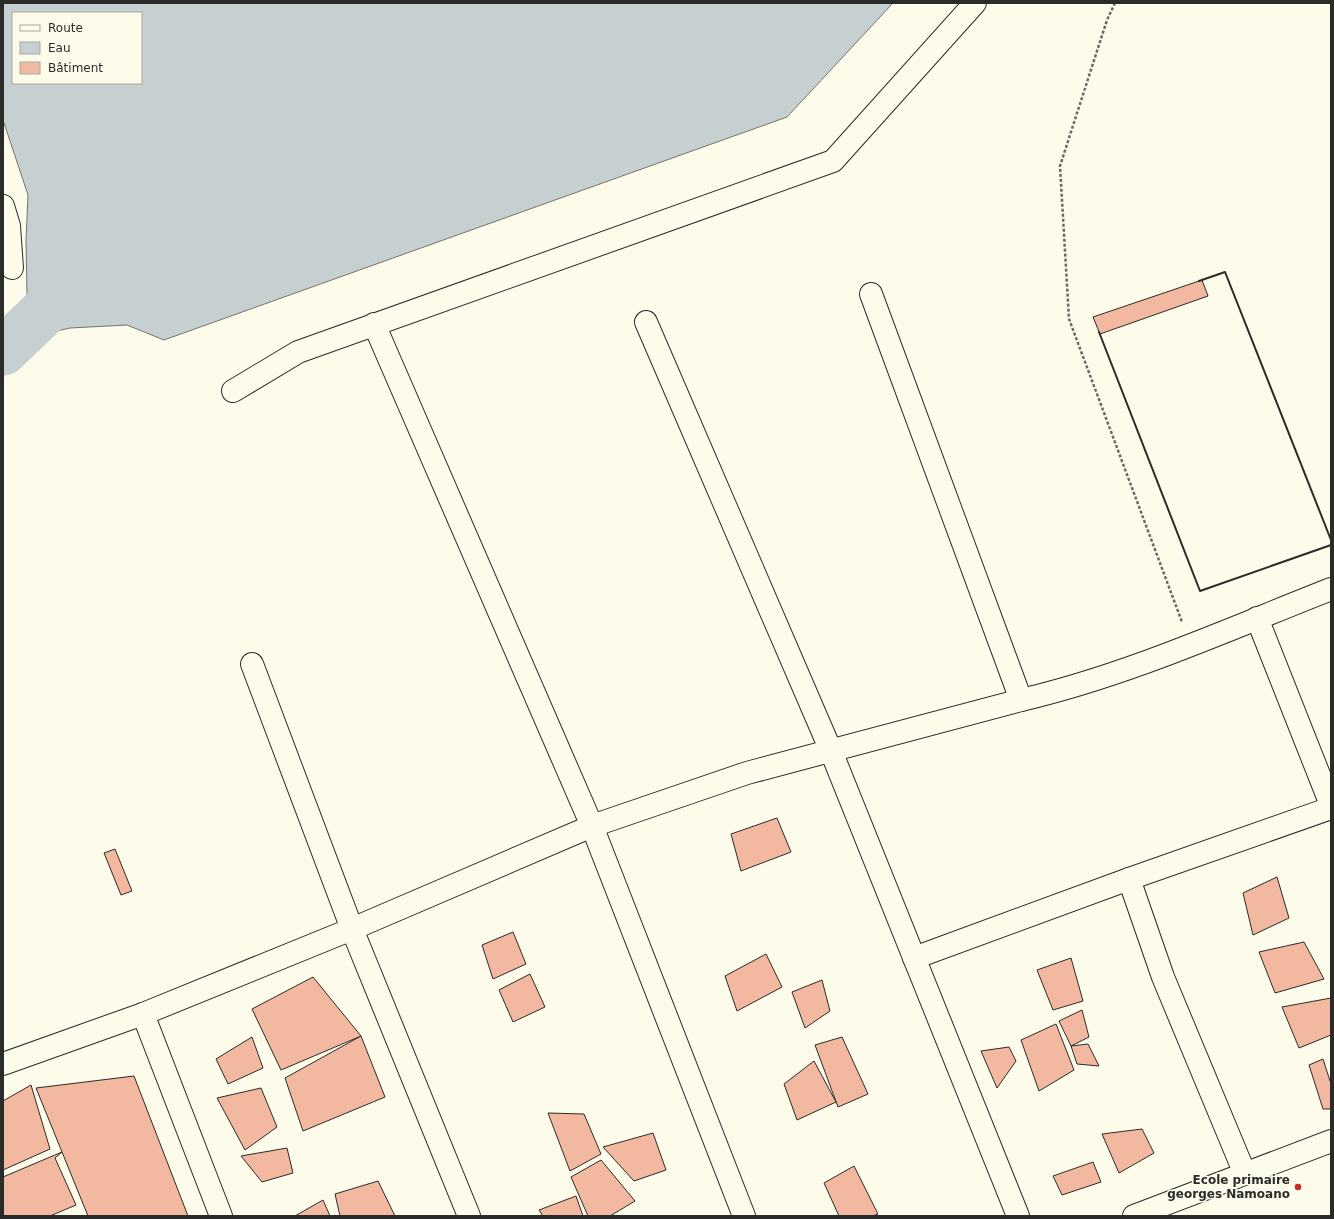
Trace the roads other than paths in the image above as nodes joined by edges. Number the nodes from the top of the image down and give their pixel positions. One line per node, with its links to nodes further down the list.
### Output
1 (975, 3): 6 (street)
2 (3, 206): 3 (street)
3 (12, 268)
4 (871, 294): 11 (street)
5 (646, 322): 12 (street)
6 (374, 324): 7 (street); 15 (street)
7 (234, 391)
8 (1331, 589): 9 (street)
9 (1258, 618): 11 (street); 13 (street)
10 (252, 664): 17 (street)
11 (1021, 700): 12 (street)
12 (831, 752): 15 (street); 18 (street)
13 (1331, 805)
14 (1331, 808): 16 (street)
15 (592, 826): 17 (street); 25 (street)
16 (1129, 879): 18 (street); 22 (street)
17 (352, 929): 19 (street); 24 (street)
18 (914, 958): 26 (street)
19 (143, 1014): 20 (street); 23 (street)
20 (3, 1064)
21 (1331, 1141): 22 (street)
22 (1246, 1174): 27 (street)
23 (221, 1216)
24 (469, 1216)
25 (744, 1216)
26 (1018, 1216)
27 (1134, 1216)

